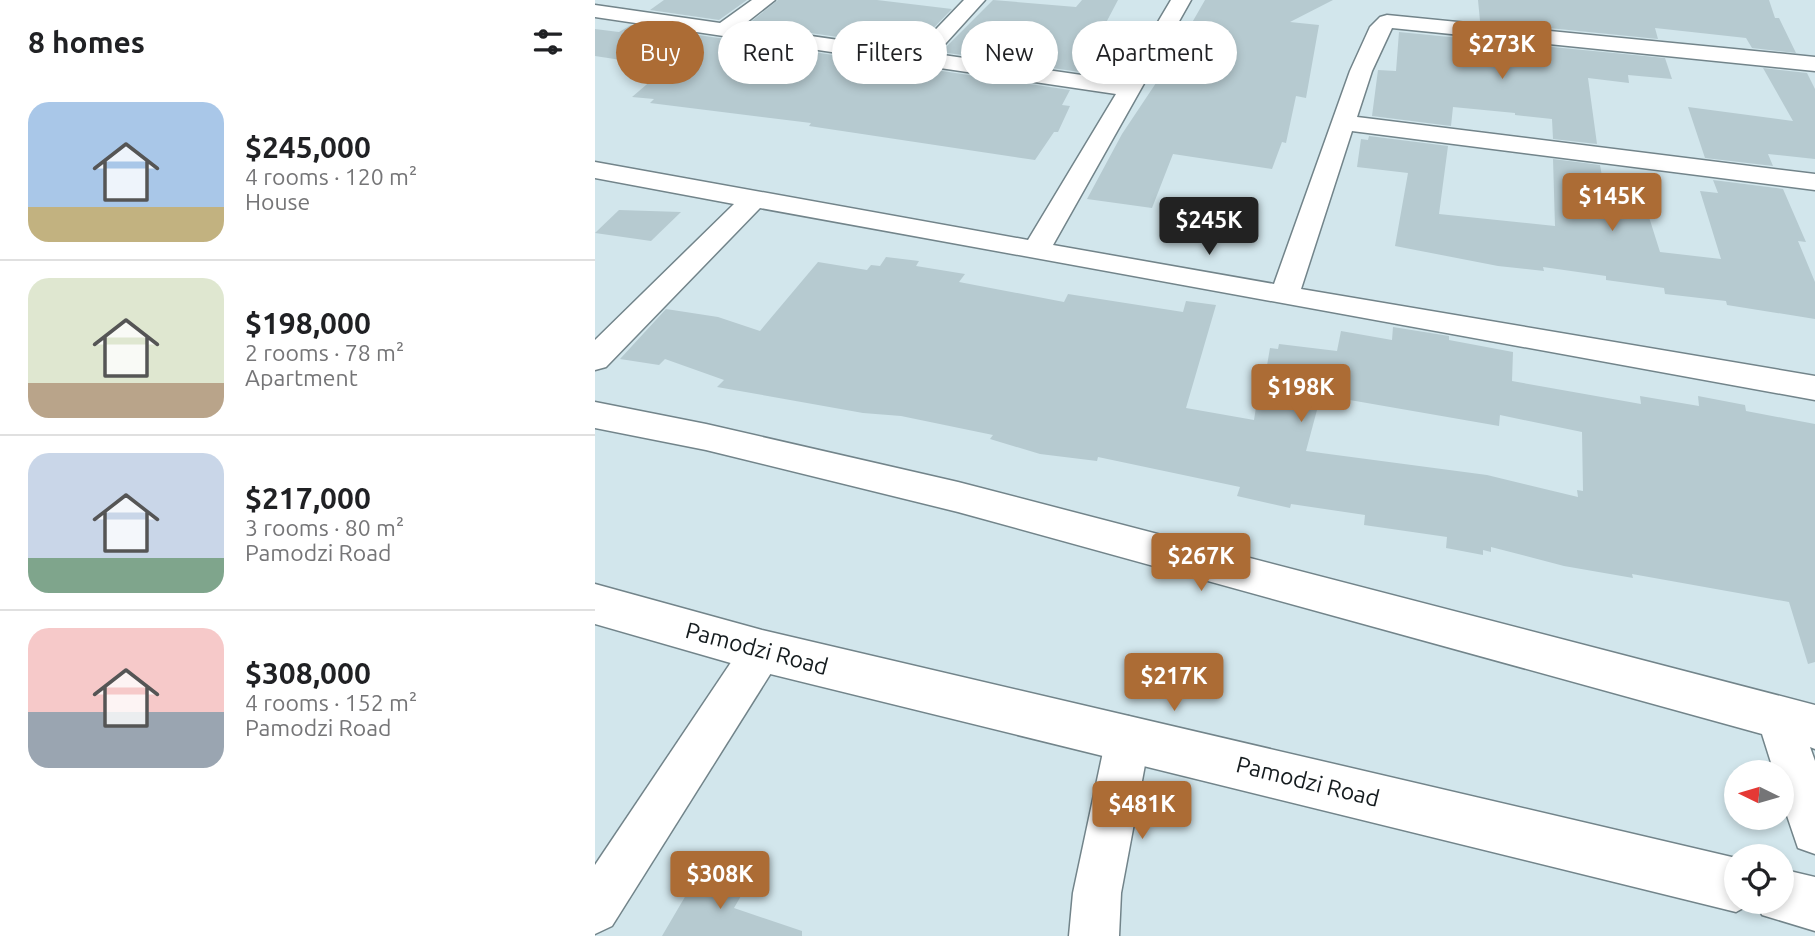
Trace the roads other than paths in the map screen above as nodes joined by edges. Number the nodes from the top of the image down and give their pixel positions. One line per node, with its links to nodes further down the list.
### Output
1 (765, 0): 5 (street)
2 (975, 0): 7 (street)
3 (1181, 0): 10 (street)
4 (595, 11): 6 (street)
5 (736, 21)
6 (718, 29)
7 (947, 30)
8 (947, 64): 10 (street)
9 (1815, 64): 11 (street)
10 (1131, 89): 15 (street)
11 (1345, 123): 13 (street); 16 (street)
12 (595, 170): 14 (street)
13 (1815, 182)
14 (752, 201): 15 (street); 17 (street)
15 (1036, 251): 16 (street)
16 (1284, 296): 18 (street)
17 (595, 359)
18 (1815, 388)
19 (595, 415): 22 (street)
20 (595, 604): 21 (street, Pamodzi Road)
21 (762, 651): 23 (street, Pamodzi Road); 28 (street)
22 (1797, 722): 24 (street)
23 (1128, 738): 25 (street, Pamodzi Road); 29 (street)
24 (1815, 831)
25 (1724, 882)
26 (1794, 899): 27 (street)
27 (1815, 904)
28 (595, 909)
29 (1094, 936)

